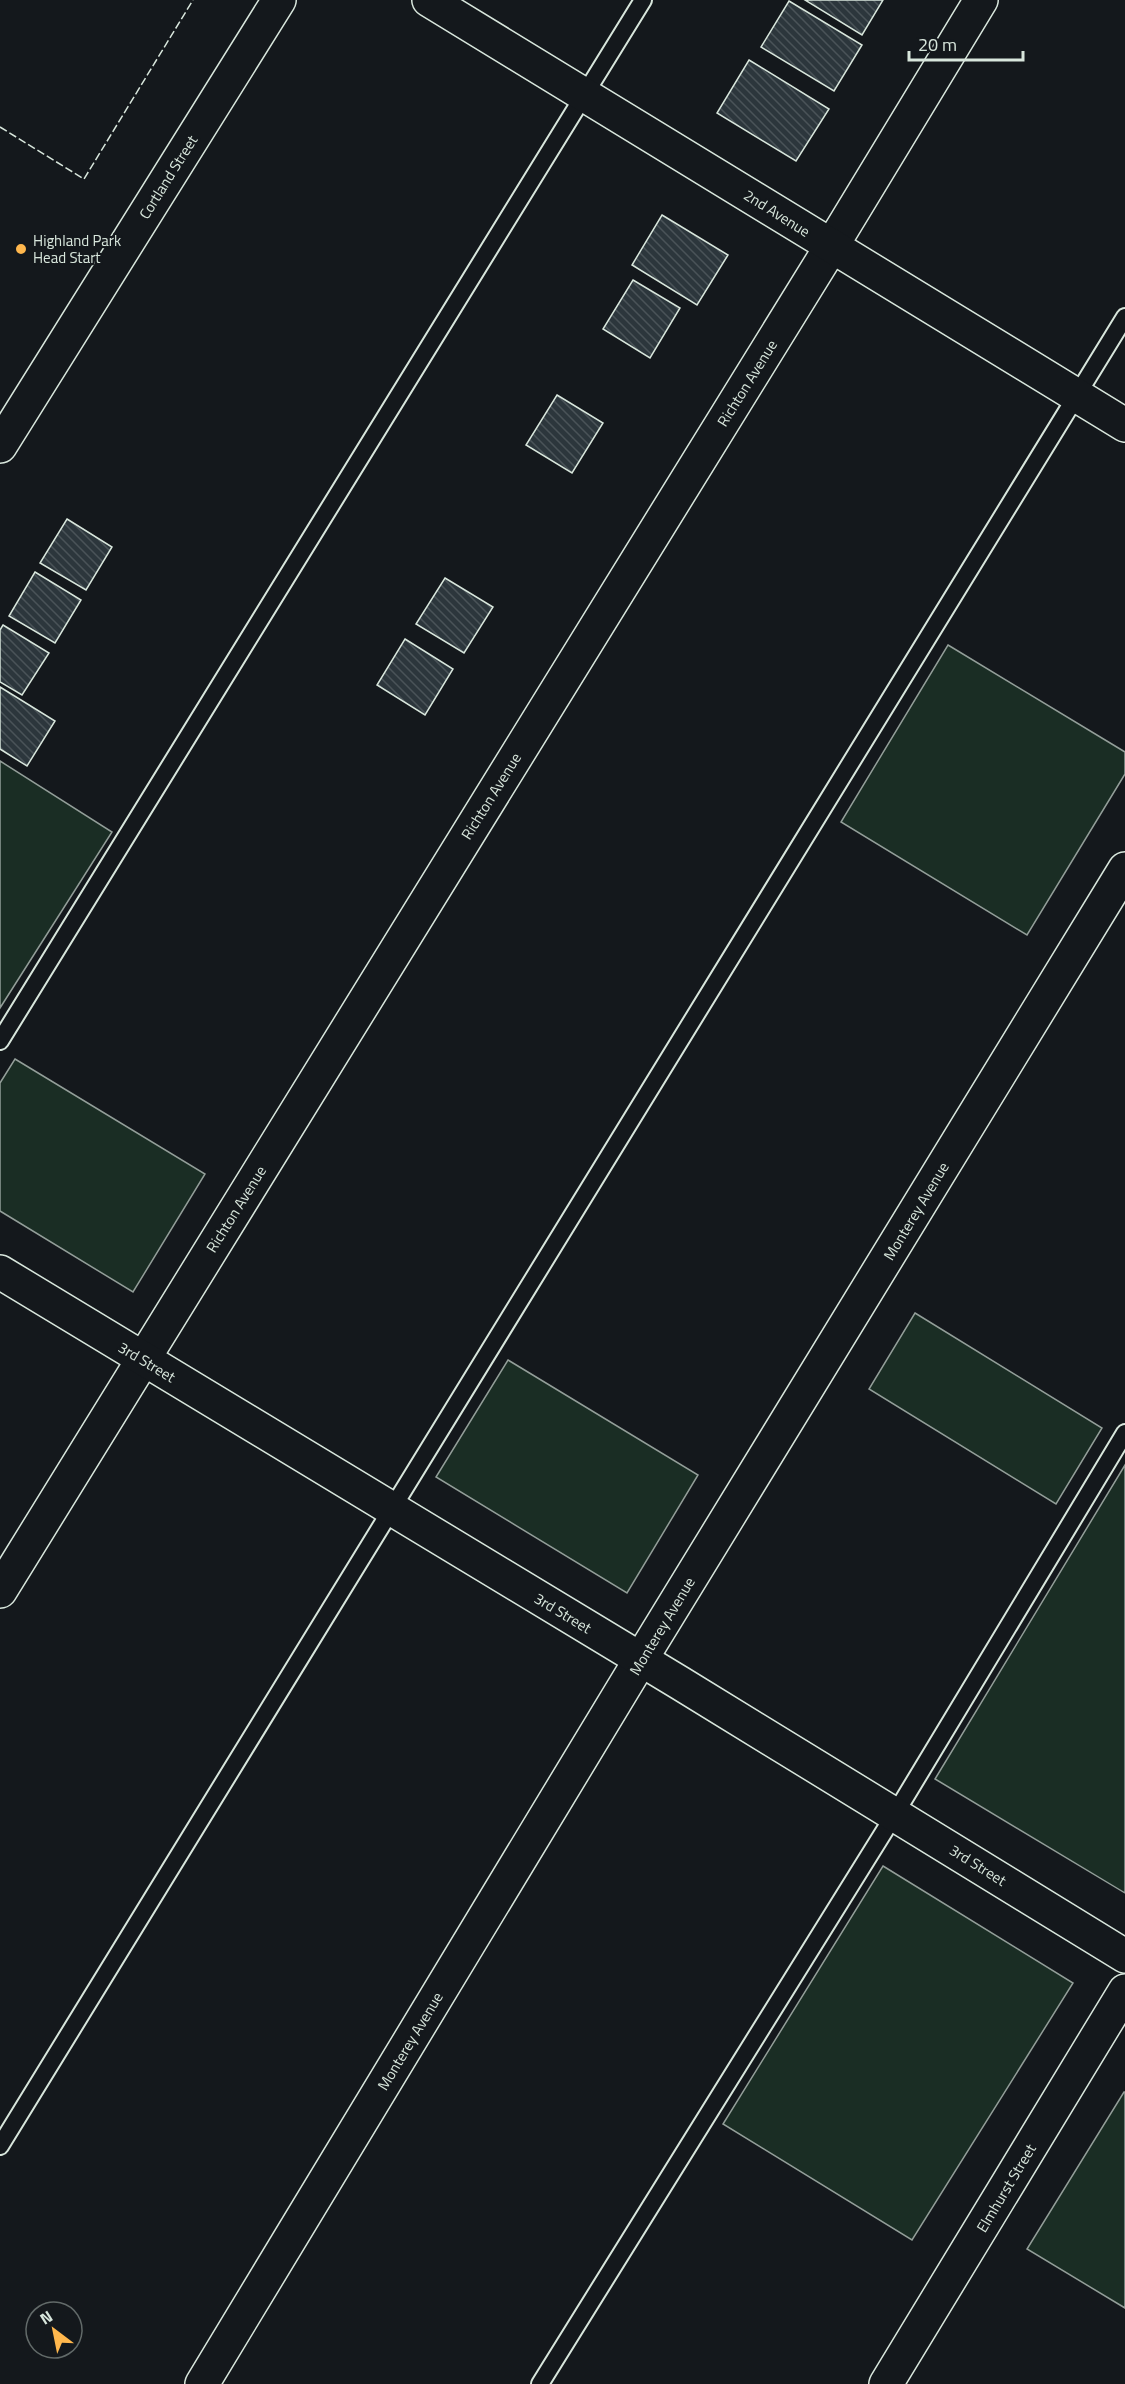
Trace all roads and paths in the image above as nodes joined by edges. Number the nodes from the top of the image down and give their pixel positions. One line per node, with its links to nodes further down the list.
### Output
1 (279, 0): 10 (street, Cortland Street)
2 (429, 0): 5 (street, 2nd Avenue)
3 (643, 0): 5 (lane)
4 (981, 0): 6 (street, Richton Avenue)
5 (586, 95): 6 (street, 2nd Avenue); 12 (lane)
6 (831, 247): 8 (street, 2nd Avenue); 14 (street, Richton Avenue)
7 (1125, 317): 8 (lane)
8 (1078, 396): 9 (street, 2nd Avenue); 16 (lane)
9 (1125, 425)
10 (0, 446)
11 (1125, 869): 18 (street, Monterey Avenue)
12 (0, 1041)
13 (0, 1272): 14 (street, 3rd Street)
14 (143, 1359): 16 (street, 3rd Street); 17 (street, Richton Avenue)
15 (1125, 1433): 19 (lane)
16 (392, 1510): 18 (street, 3rd Street); 22 (lane)
17 (0, 1591)
18 (641, 1659): 19 (street, 3rd Street); 23 (street, Monterey Avenue)
19 (895, 1814): 20 (street, 3rd Street); 24 (lane)
20 (1125, 1956)
21 (1125, 1991): 25 (street, Elmhurst Street)
22 (0, 2146)
23 (202, 2384)
24 (540, 2384)
25 (886, 2384)

